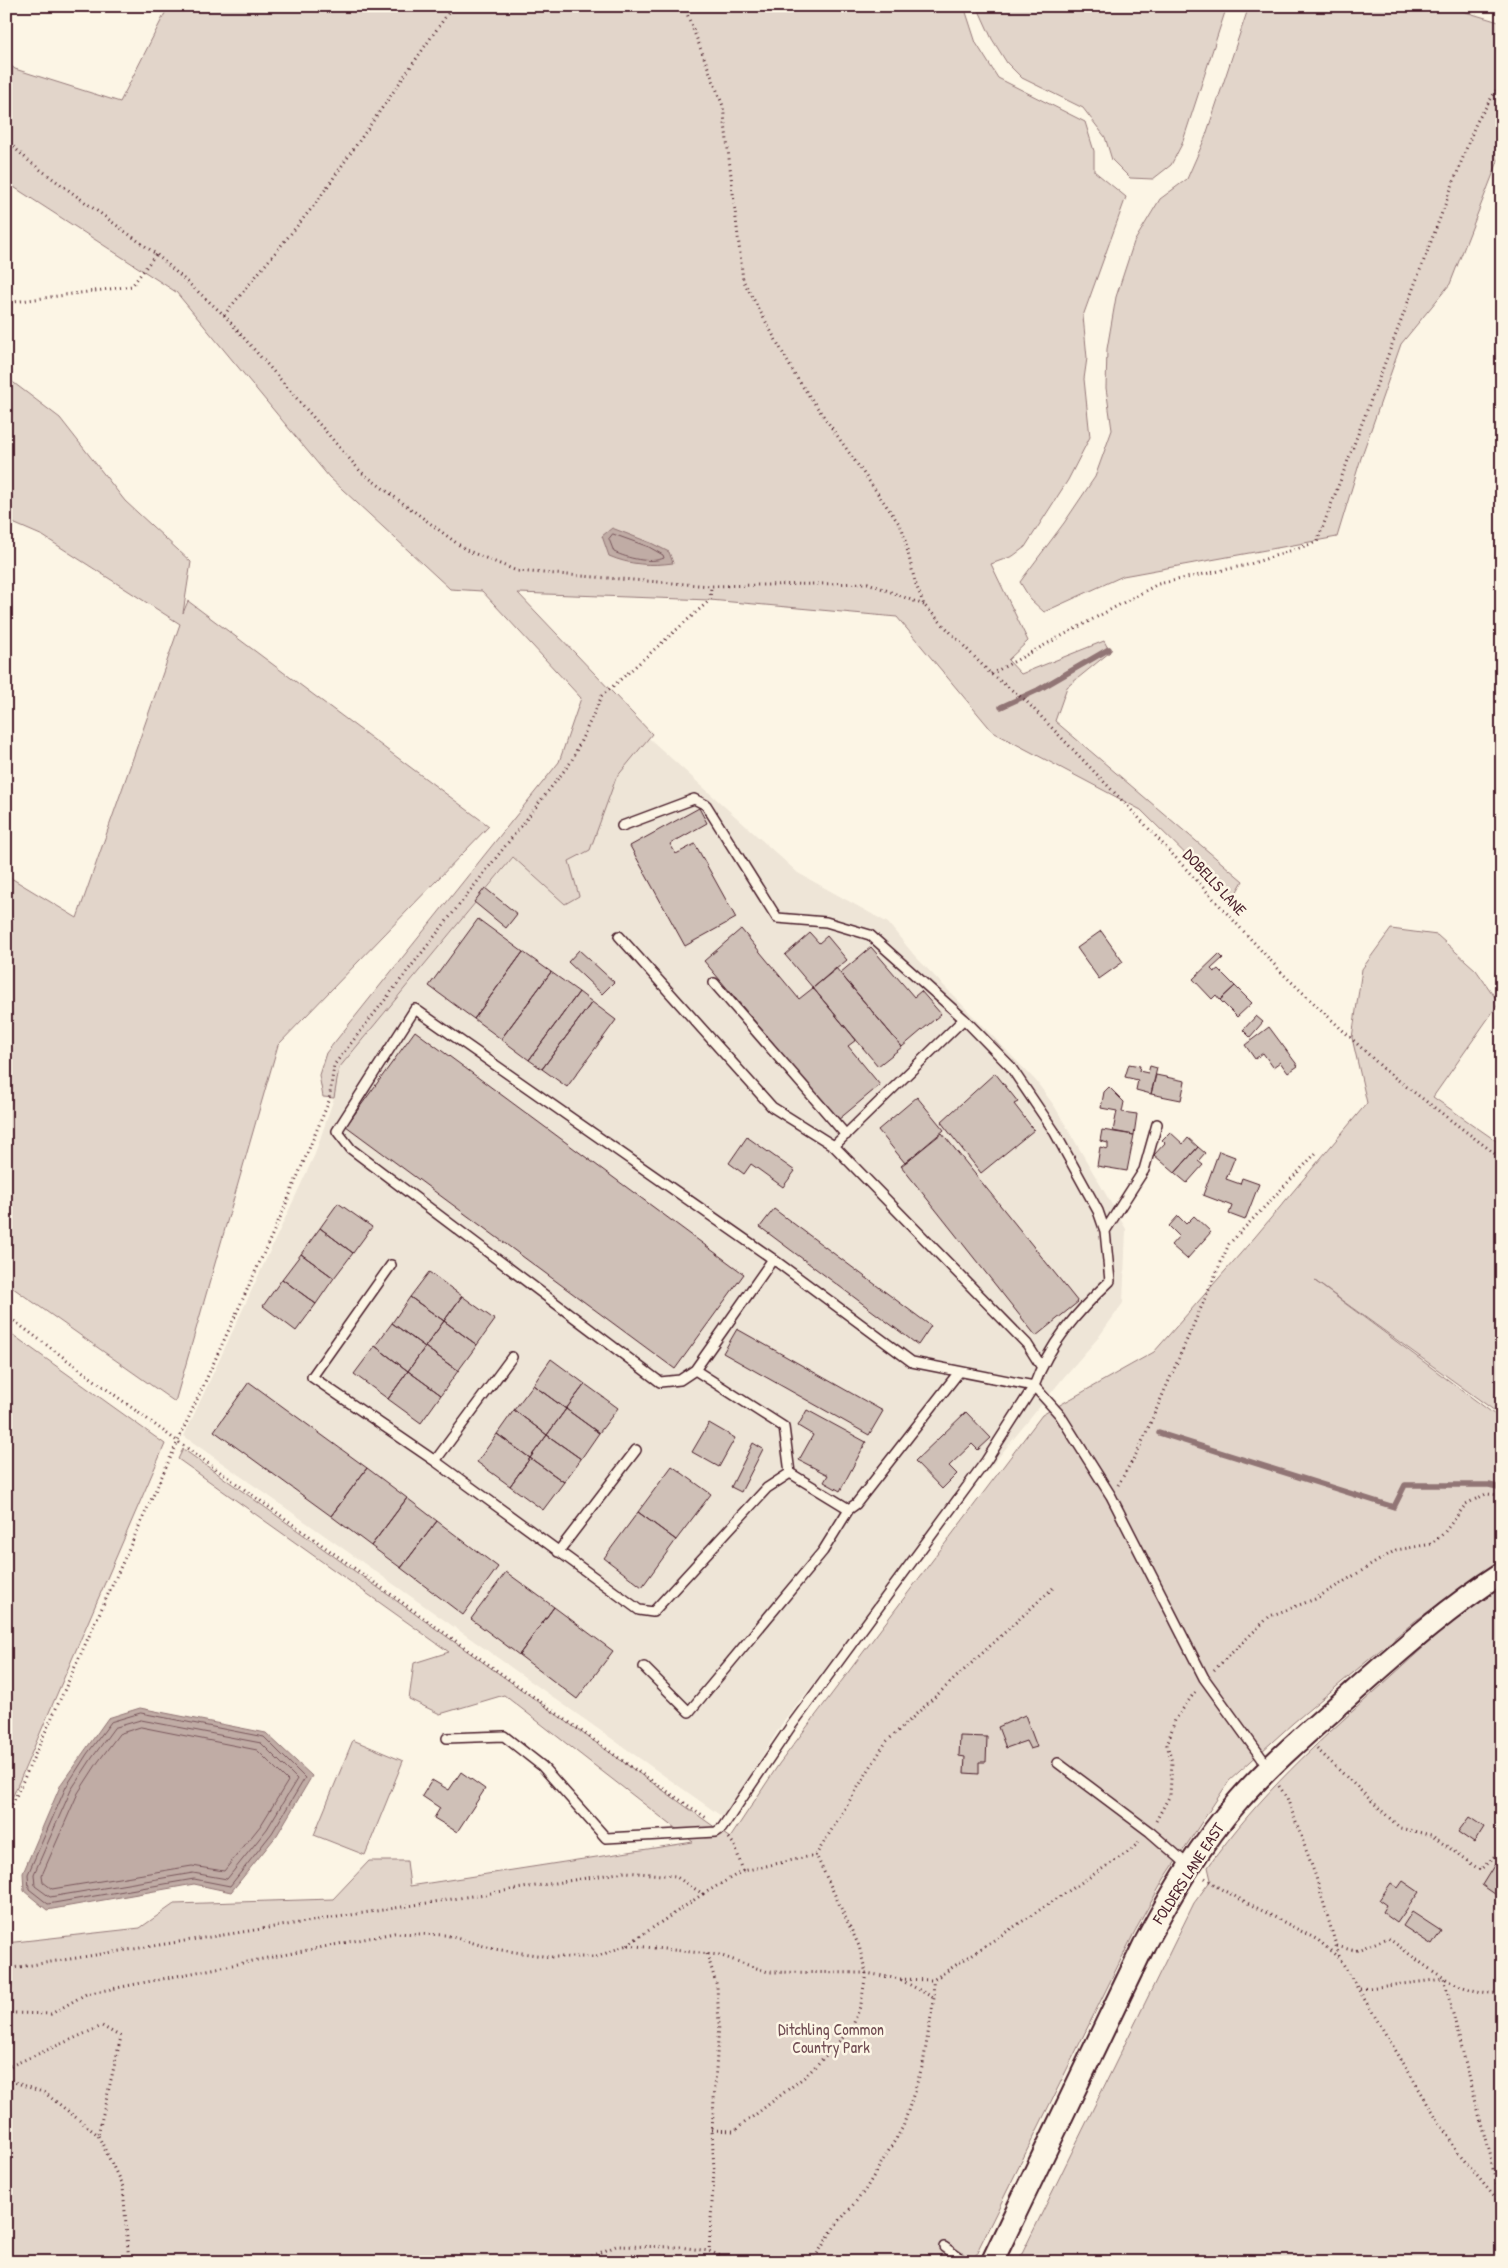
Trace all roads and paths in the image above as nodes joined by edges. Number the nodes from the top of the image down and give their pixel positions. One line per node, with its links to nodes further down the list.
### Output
1 (453, 6): 7 (path)
2 (684, 6): 9 (path)
3 (1502, 81): 10 (path)
4 (6, 140): 5 (path)
5 (156, 254): 6 (path); 7 (path)
6 (6, 303)
7 (224, 315): 8 (path)
8 (711, 586): 9 (path); 29 (path)
9 (924, 605): 10 (path, DOBELLS LANE)
10 (991, 674): 19 (path, DOBELLS LANE)
11 (622, 826): 14 (lane)
12 (619, 936): 17 (lane)
13 (714, 983): 16 (lane)
14 (964, 1018): 16 (lane); 20 (lane)
15 (1157, 1124): 20 (lane)
16 (846, 1135): 17 (lane)
17 (834, 1146): 25 (lane)
18 (1317, 1152): 34 (path)
19 (1502, 1159)
20 (1105, 1230): 25 (lane)
21 (773, 1259): 26 (lane); 26 (lane); 27 (lane)
22 (392, 1264): 31 (lane)
23 (6, 1315): 29 (path)
24 (512, 1357): 31 (lane)
25 (1041, 1366): 28 (lane)
26 (695, 1370): 32 (lane)
27 (959, 1372): 28 (lane); 35 (lane)
28 (1034, 1386): 34 (lane); 46 (lane)
29 (177, 1440): 45 (path); 46 (path)
30 (636, 1450): 36 (lane)
31 (435, 1461): 36 (lane)
32 (790, 1473): 35 (lane); 36 (lane)
33 (1502, 1495): 40 (path)
34 (1111, 1496): 40 (lane)
35 (849, 1509): 39 (lane)
36 (558, 1552)
37 (1502, 1573): 41 (street, FOLDERS LANE EAST)
38 (1054, 1587): 49 (path)
39 (644, 1667)
40 (1204, 1678): 44 (lane); 47 (path)
41 (1303, 1737): 44 (street, FOLDERS LANE EAST); 48 (path)
42 (447, 1738): 46 (lane)
43 (1058, 1763): 47 (lane)
44 (1269, 1768): 50 (street, FOLDERS LANE EAST); 54 (path)
45 (6, 1818)
46 (722, 1828): 51 (path)
47 (1150, 1832): 50 (lane); 61 (path)
48 (1497, 1854)
49 (816, 1855): 51 (path); 58 (path)
50 (1189, 1866): 56 (path); 79 (street, FOLDERS LANE EAST)
51 (743, 1871): 52 (path)
52 (704, 1894): 53 (path); 57 (path)
53 (627, 1945): 55 (path); 65 (path)
54 (1336, 1946): 56 (path); 60 (path)
55 (707, 1954): 58 (path); 69 (path)
56 (1340, 1959): 62 (path)
57 (6, 1969)
58 (866, 1973): 59 (path); 69 (path)
59 (900, 1979): 61 (path); 64 (path)
60 (1444, 1979): 62 (path); 63 (path); 71 (path)
61 (933, 1980): 64 (path)
62 (1360, 1989): 71 (path)
63 (1502, 1993)
64 (934, 1998): 77 (path)
65 (6, 2017)
66 (6, 2068): 70 (path)
67 (8, 2080): 68 (path); 70 (path)
68 (6, 2097)
69 (712, 2130): 73 (path)
70 (98, 2135): 74 (path)
71 (1502, 2205)
72 (944, 2247): 78 (lane)
73 (709, 2251): 75 (path); 76 (path)
74 (129, 2262)
75 (578, 2262)
76 (734, 2262)
77 (812, 2262)
78 (965, 2262)
79 (992, 2262)

